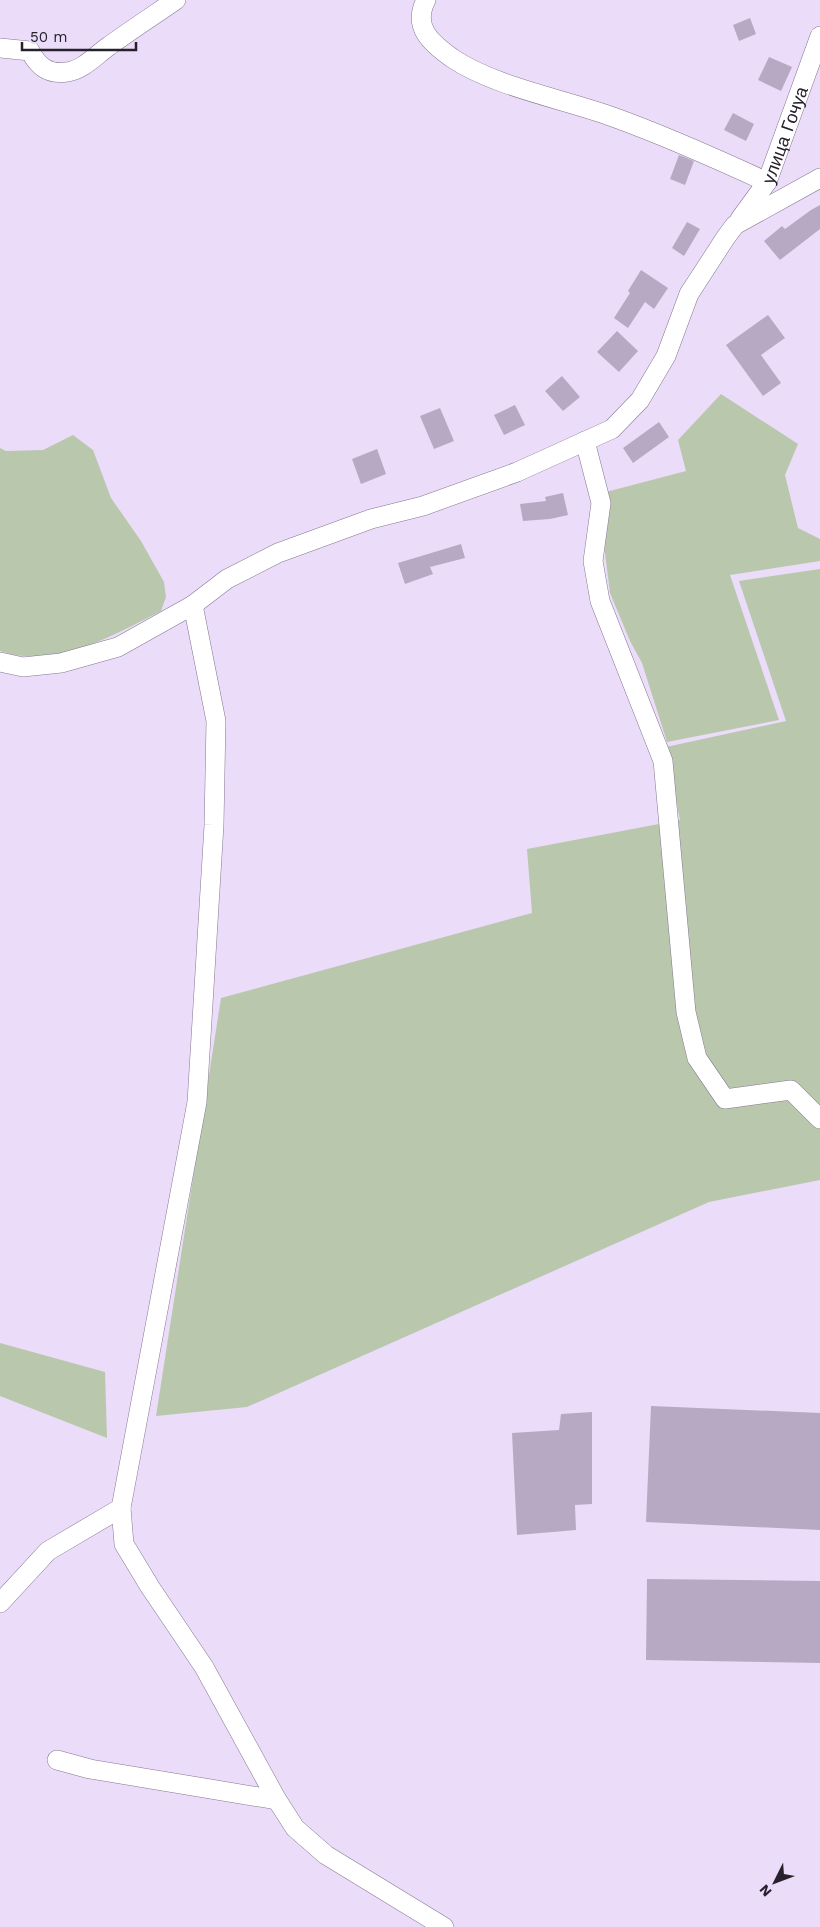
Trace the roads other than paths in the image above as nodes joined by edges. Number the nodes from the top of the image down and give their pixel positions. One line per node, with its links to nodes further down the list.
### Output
1 (176, 0): 4 (street)
2 (426, 0): 6 (street)
3 (820, 36): 6 (street, улица Гочуа)
4 (0, 48)
5 (820, 178): 7 (street)
6 (768, 182): 7 (street, улица Гочуа)
7 (735, 225): 8 (street, улица Гочуа)
8 (585, 441): 9 (street, улица Гочуа); 11 (street)
9 (193, 605): 10 (street, улица Гочуа); 12 (street)
10 (0, 662)
11 (820, 1119)
12 (121, 1508): 13 (street); 15 (street)
13 (0, 1603)
14 (57, 1760): 15 (street)
15 (277, 1800): 16 (street)
16 (444, 1927)

